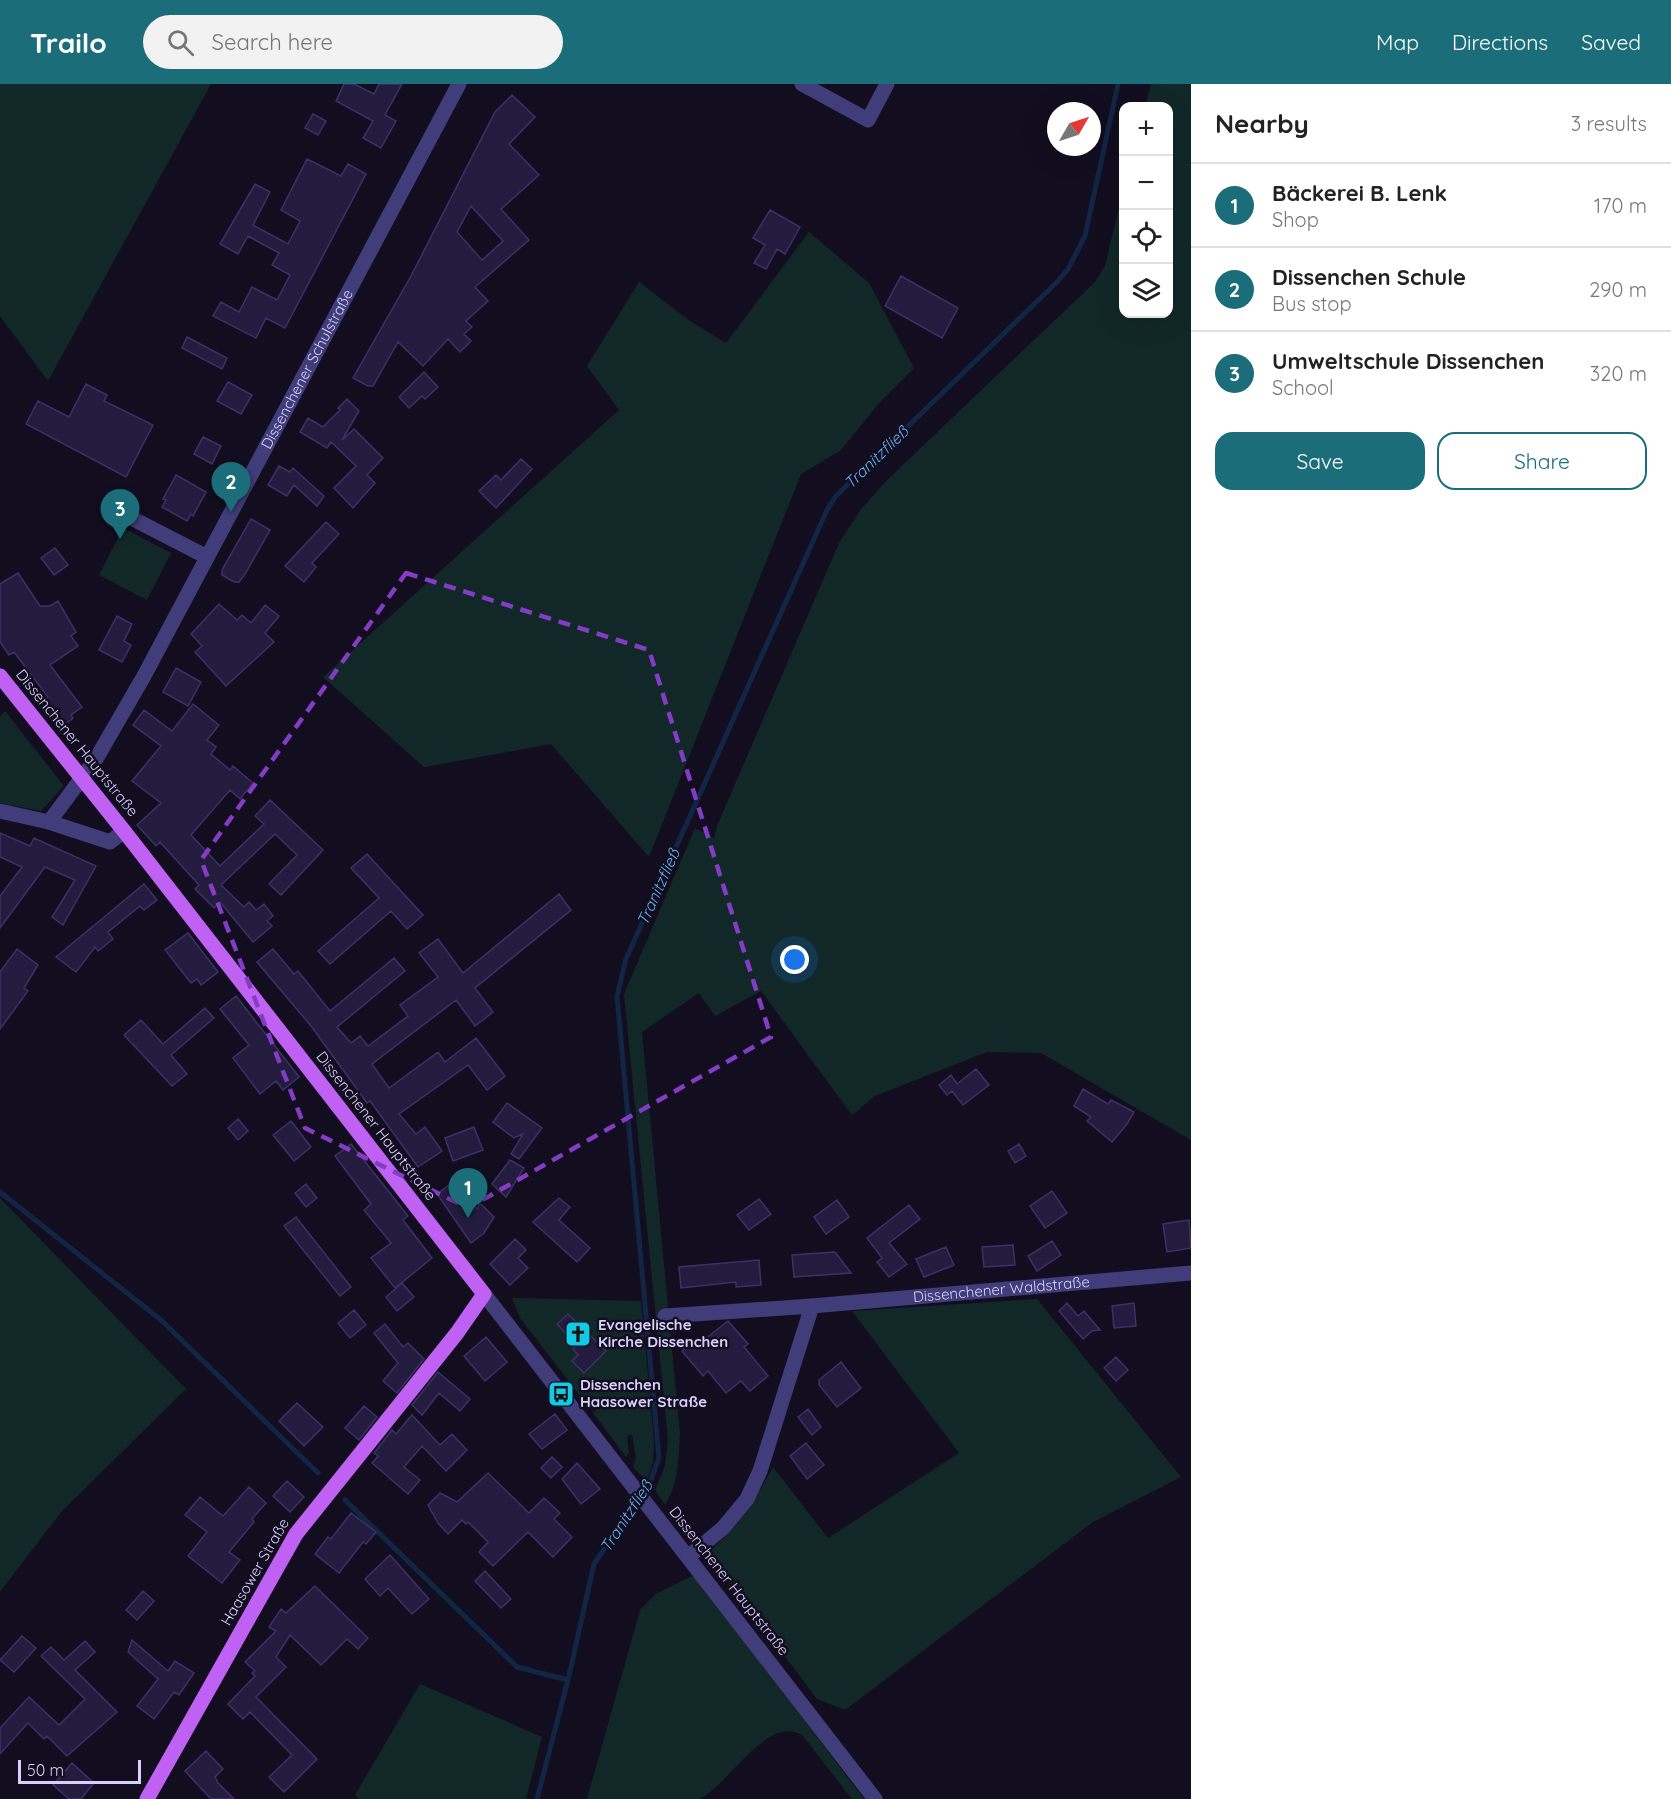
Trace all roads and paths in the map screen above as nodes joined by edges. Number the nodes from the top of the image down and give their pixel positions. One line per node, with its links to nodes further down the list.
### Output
1 (459, 84): 5 (street, Dissenchener Schulstraße)
2 (802, 84): 3 (street)
3 (887, 84)
4 (116, 510): 5 (street)
5 (207, 557): 7 (street, Dissenchener Schulstraße)
6 (0, 676): 7 (main road, Dissenchener Hauptstraße)
7 (82, 779): 9 (street, Dissenchener Schulstraße); 10 (main road, Dissenchener Hauptstraße)
8 (0, 811): 9 (street)
9 (50, 822): 10 (street)
10 (124, 831): 12 (main road, Dissenchener Hauptstraße)
11 (1191, 1273): 13 (street, Dissenchener Waldstraße)
12 (484, 1294): 15 (street, Dissenchener Hauptstraße); 16 (main road, Haasower Straße)
13 (812, 1306): 14 (street, Dissenchener Waldstraße); 15 (street)
14 (664, 1316)
15 (688, 1557): 17 (street, Dissenchener Hauptstraße)
16 (147, 1799)
17 (875, 1799)

